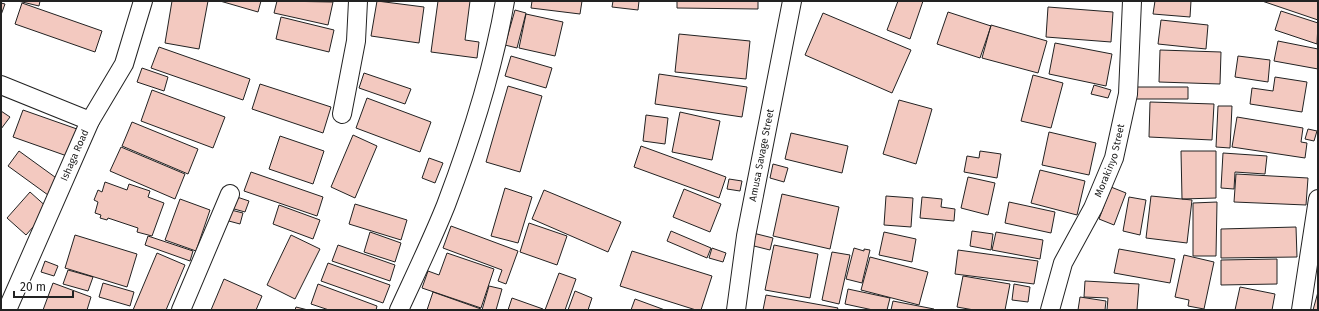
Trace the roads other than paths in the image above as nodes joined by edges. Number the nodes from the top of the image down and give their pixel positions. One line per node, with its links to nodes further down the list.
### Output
1 (143, 1): 8 (street, Ishaga Road)
2 (358, 1): 7 (street)
3 (505, 1): 13 (street)
4 (792, 1): 14 (street, Amusa Savage Street)
5 (1132, 1): 15 (street, Morakinyo Street)
6 (1, 85): 8 (street)
7 (342, 114)
8 (90, 121): 11 (street, Ishaga Road)
9 (230, 194): 12 (street)
10 (1318, 199): 16 (street)
11 (7, 310)
12 (181, 310)
13 (399, 310)
14 (736, 310)
15 (1050, 310)
16 (1301, 310)

